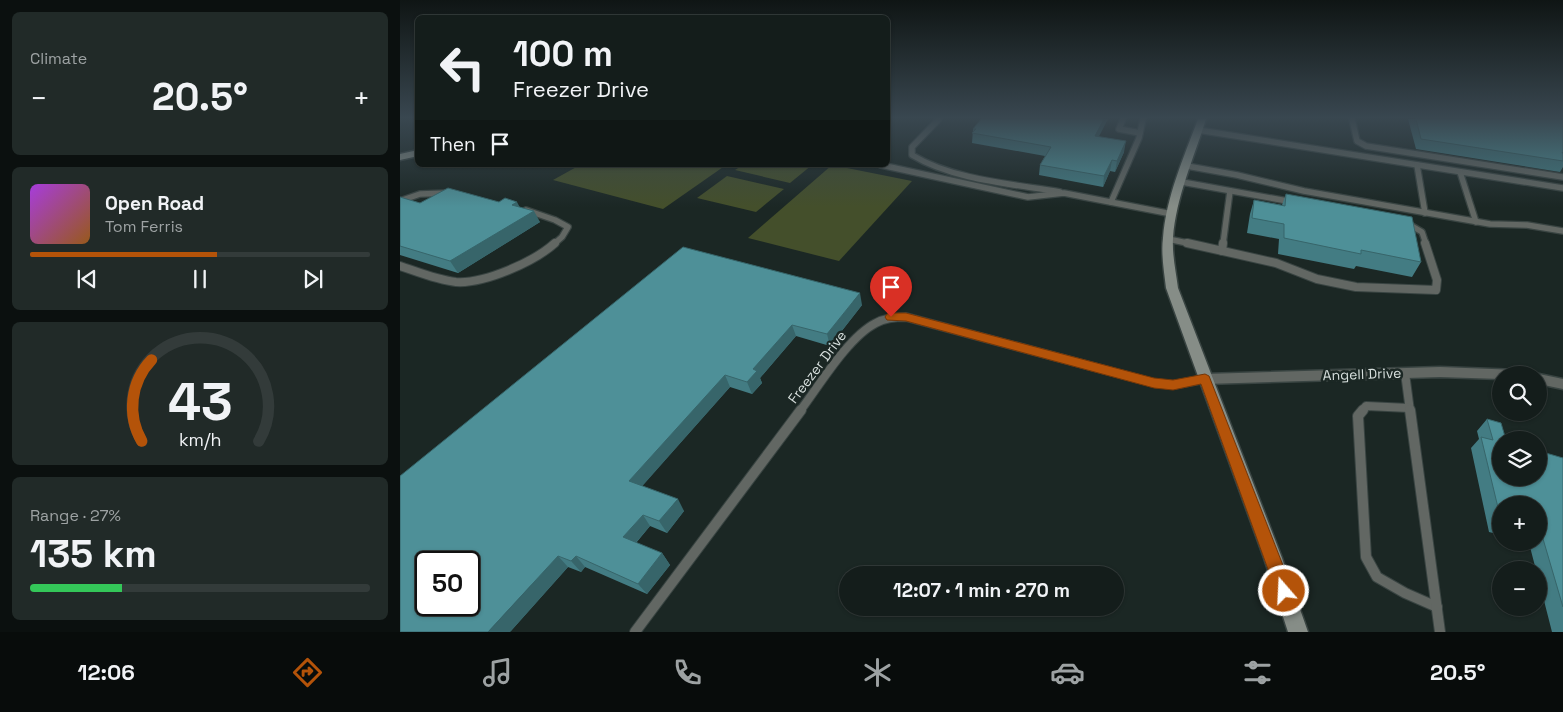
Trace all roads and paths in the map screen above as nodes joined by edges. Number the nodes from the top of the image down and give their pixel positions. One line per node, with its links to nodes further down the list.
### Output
1 (912, 148): 17 (lane)
2 (1133, 148): 19 (lane)
3 (1192, 148): 9 (main road)
4 (1330, 148): 8 (lane)
5 (1382, 148): 12 (lane)
6 (415, 154): 7 (main road)
7 (400, 157)
8 (1417, 165): 11 (lane); 22 (lane)
9 (1187, 166): 13 (main road); 22 (lane)
10 (890, 167): 17 (lane)
11 (1460, 172): 14 (lane); 25 (lane)
12 (1563, 177)
13 (1182, 182): 15 (lane); 23 (main road)
14 (1563, 188)
15 (1230, 191): 20 (lane); 28 (lane)
16 (454, 193): 18 (lane)
17 (1064, 193): 19 (lane)
18 (400, 201)
19 (1111, 202): 23 (lane)
20 (1301, 203)
21 (521, 209): 29 (lane)
22 (1425, 213): 25 (lane)
23 (1172, 214): 27 (main road)
24 (1398, 221): 28 (lane)
25 (1476, 222): 26 (lane)
26 (1563, 231)
27 (1168, 239): 28 (lane); 32 (main road)
28 (1222, 251)
29 (400, 266)
30 (1405, 373): 31 (street, Angell Drive); 32 (street, Angell Drive); 35 (lane)
31 (1492, 374)
32 (1205, 379): 37 (lane, Freezer Drive); 38 (main road)
33 (1547, 381): 34 (street)
34 (1563, 384)
35 (1409, 408): 36 (lane); 36 (lane)
36 (1437, 607): 39 (lane)
37 (635, 632)
38 (1298, 632)
39 (1440, 632)

